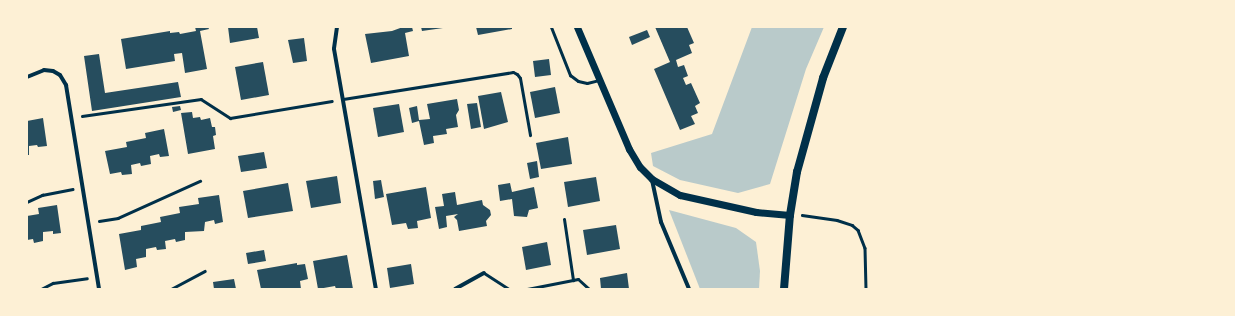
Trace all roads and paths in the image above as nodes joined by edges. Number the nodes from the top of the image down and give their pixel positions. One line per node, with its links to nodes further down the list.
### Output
1 (337, 27): 7 (street)
2 (551, 27): 6 (lane)
3 (577, 27): 6 (street)
4 (843, 27): 14 (main road)
5 (27, 77): 8 (street)
6 (599, 80): 10 (street)
7 (343, 99): 8 (path); 9 (lane); 24 (street)
8 (72, 117): 12 (street)
9 (530, 135)
10 (652, 179): 14 (street); 29 (street)
11 (200, 181): 16 (path)
12 (83, 186): 13 (path); 16 (street)
13 (27, 202)
14 (790, 215): 30 (main road); 31 (path)
15 (564, 219): 20 (lane)
16 (89, 222): 19 (street)
17 (205, 271): 23 (path)
18 (484, 273): 25 (street); 26 (lane)
19 (96, 276): 21 (path); 22 (street)
20 (573, 280): 27 (lane); 28 (lane)
21 (41, 289)
22 (98, 289)
23 (171, 289)
24 (376, 289)
25 (455, 289)
26 (509, 289)
27 (527, 289)
28 (589, 289)
29 (689, 289)
30 (784, 289)
31 (866, 289)

